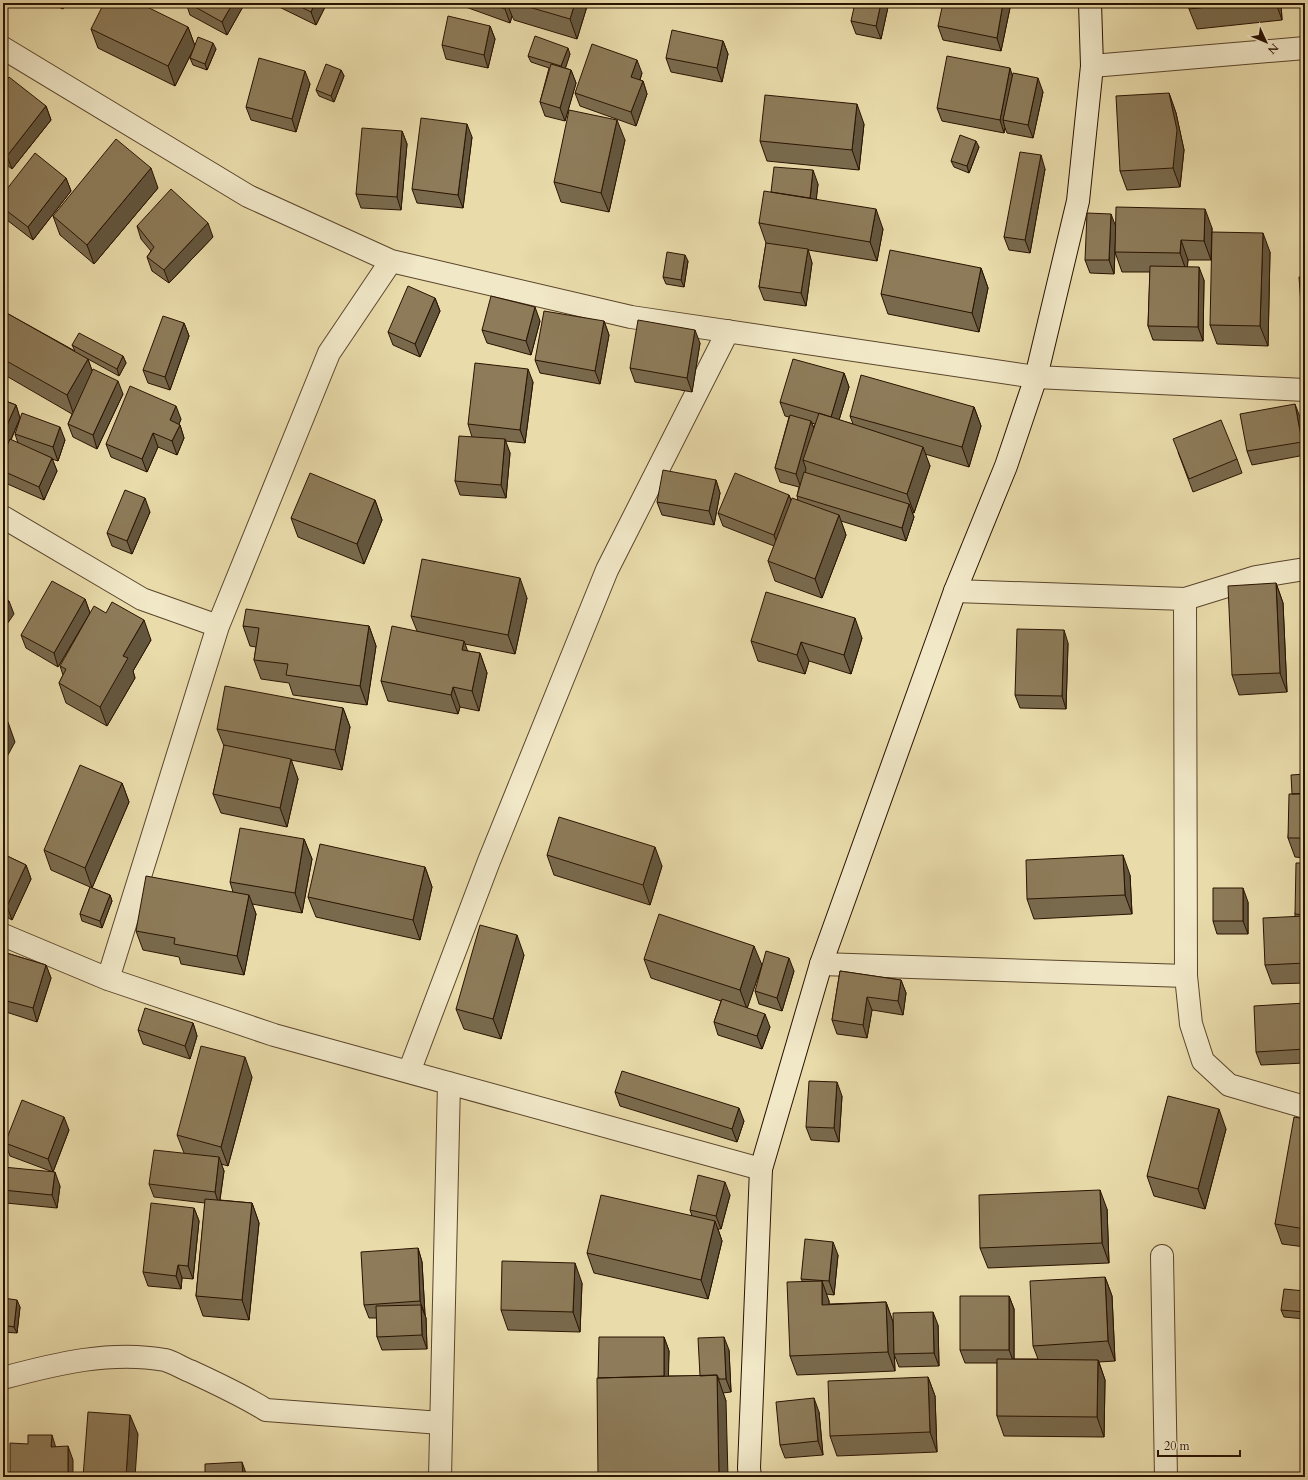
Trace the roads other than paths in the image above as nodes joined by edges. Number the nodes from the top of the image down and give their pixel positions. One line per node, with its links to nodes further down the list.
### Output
1 (1090, 3): 4 (street)
2 (3, 48): 5 (street)
3 (1305, 48): 4 (street)
4 (1092, 66): 7 (street)
5 (391, 261): 6 (street); 13 (street)
6 (728, 331): 7 (street); 18 (street)
7 (1036, 377): 8 (street); 11 (street)
8 (1305, 390)
9 (3, 517): 13 (street)
10 (1305, 569): 12 (street)
11 (955, 591): 12 (street); 15 (street)
12 (1185, 599): 16 (street)
13 (218, 626): 17 (street)
14 (3, 935): 17 (street)
15 (821, 964): 16 (street); 21 (street)
16 (1186, 976): 20 (street)
17 (108, 979): 18 (street)
18 (409, 1072): 19 (street)
19 (449, 1083): 21 (street); 24 (street)
20 (1305, 1107)
21 (761, 1169): 26 (street)
22 (1162, 1256): 27 (street)
23 (3, 1378): 24 (street)
24 (441, 1423): 25 (street)
25 (440, 1477)
26 (750, 1477)
27 (1166, 1477)

